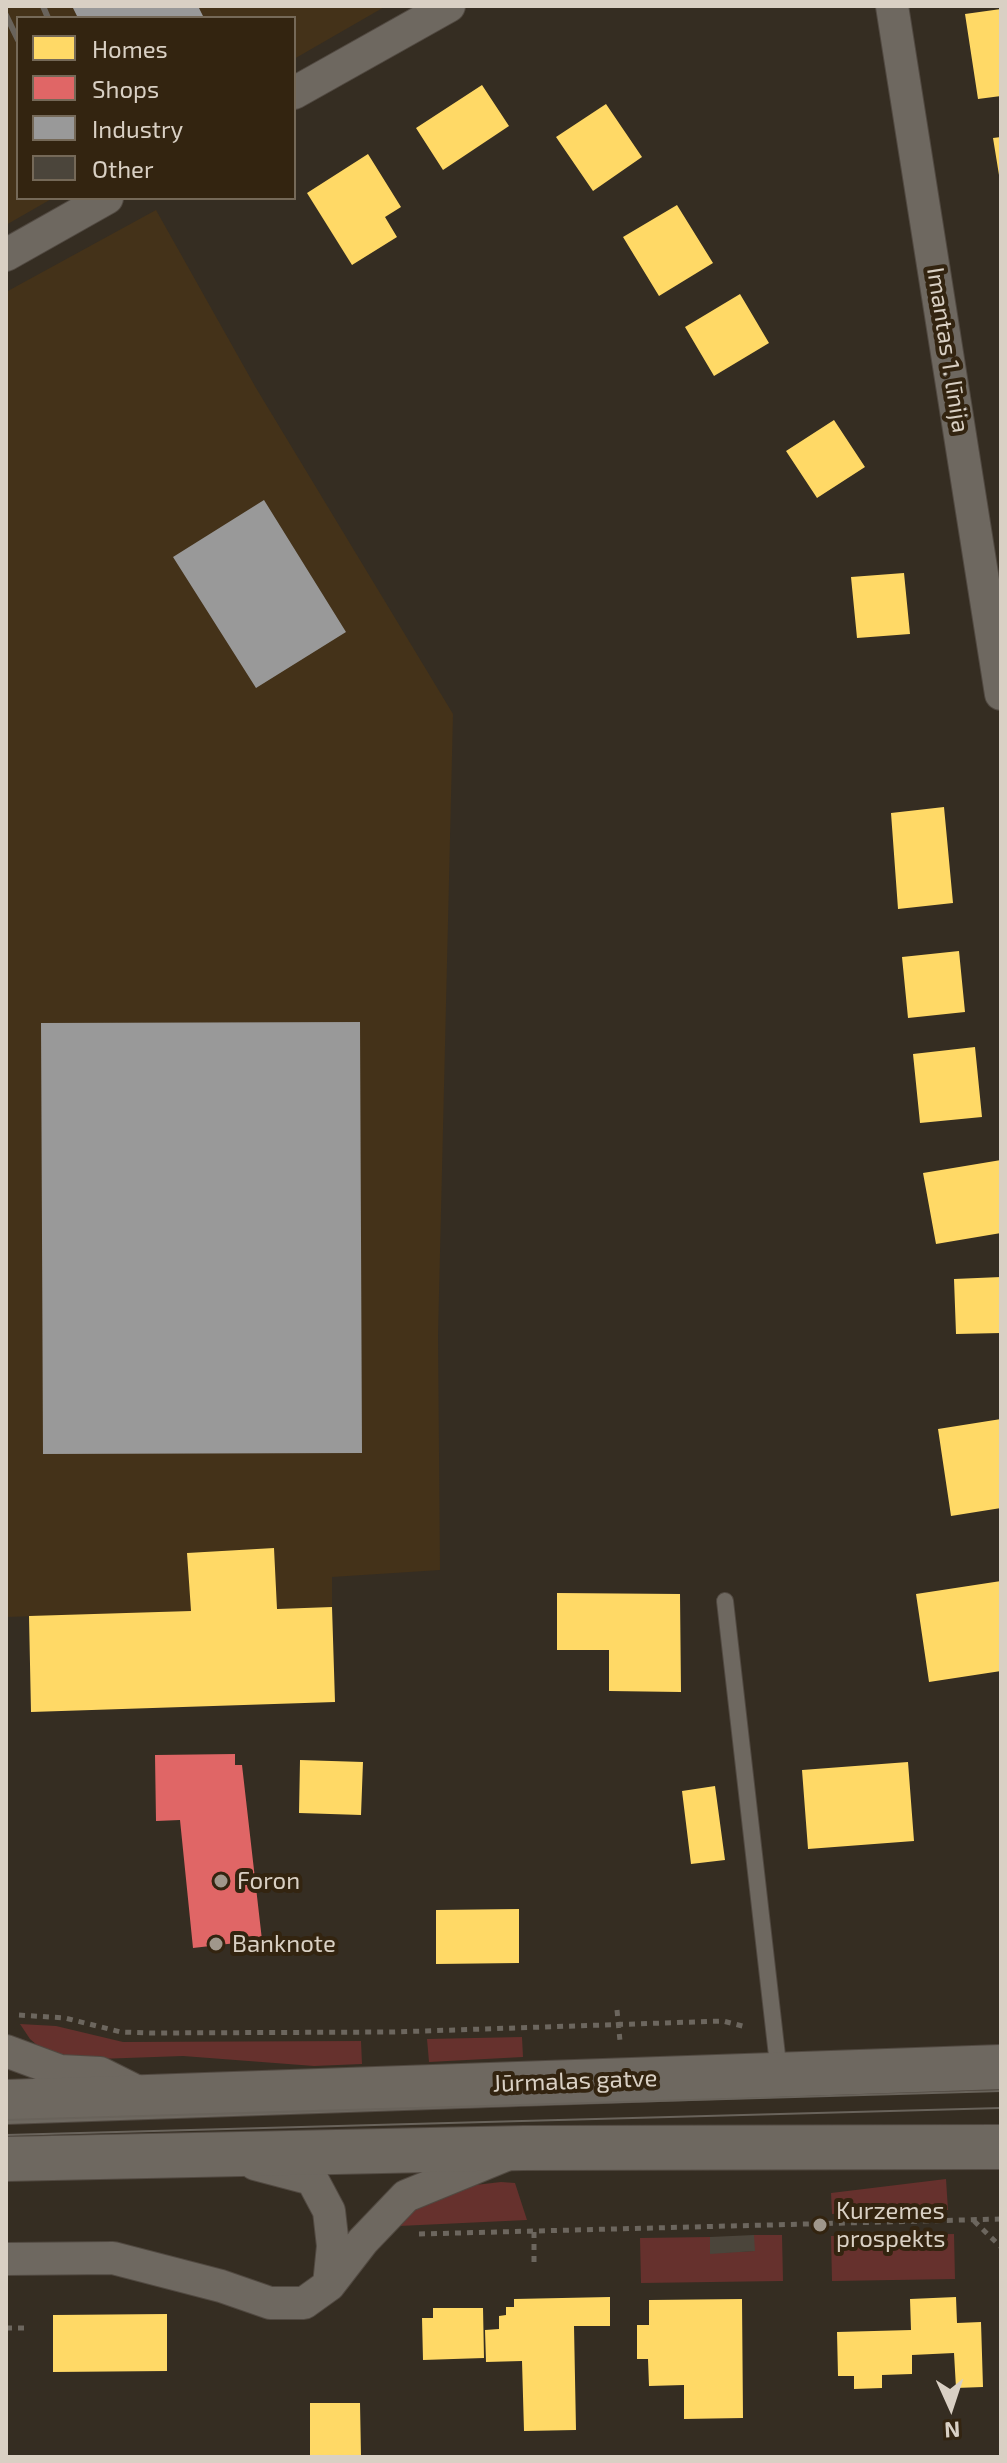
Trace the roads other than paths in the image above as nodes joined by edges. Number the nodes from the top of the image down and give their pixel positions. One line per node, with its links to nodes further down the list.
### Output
1 (449, 6): 3 (street)
2 (892, 6): 6 (street, Imantas 1. līnija)
3 (296, 92)
4 (103, 200): 5 (street)
5 (6, 255)
6 (1001, 694)
7 (725, 1601): 9 (lane)
8 (6, 2051): 11 (street, Jūrmalas gatve)
9 (778, 2053): 10 (main road, Jūrmalas gatve); 11 (main road, Jūrmalas gatve)
10 (1001, 2067)
11 (148, 2097): 12 (main road, Jūrmalas gatve)
12 (6, 2102)
13 (1001, 2147): 14 (main road)
14 (524, 2148): 15 (main road); 18 (street)
15 (207, 2154): 16 (main road); 18 (street)
16 (6, 2159)
17 (6, 2259): 18 (street)
18 (329, 2285)

